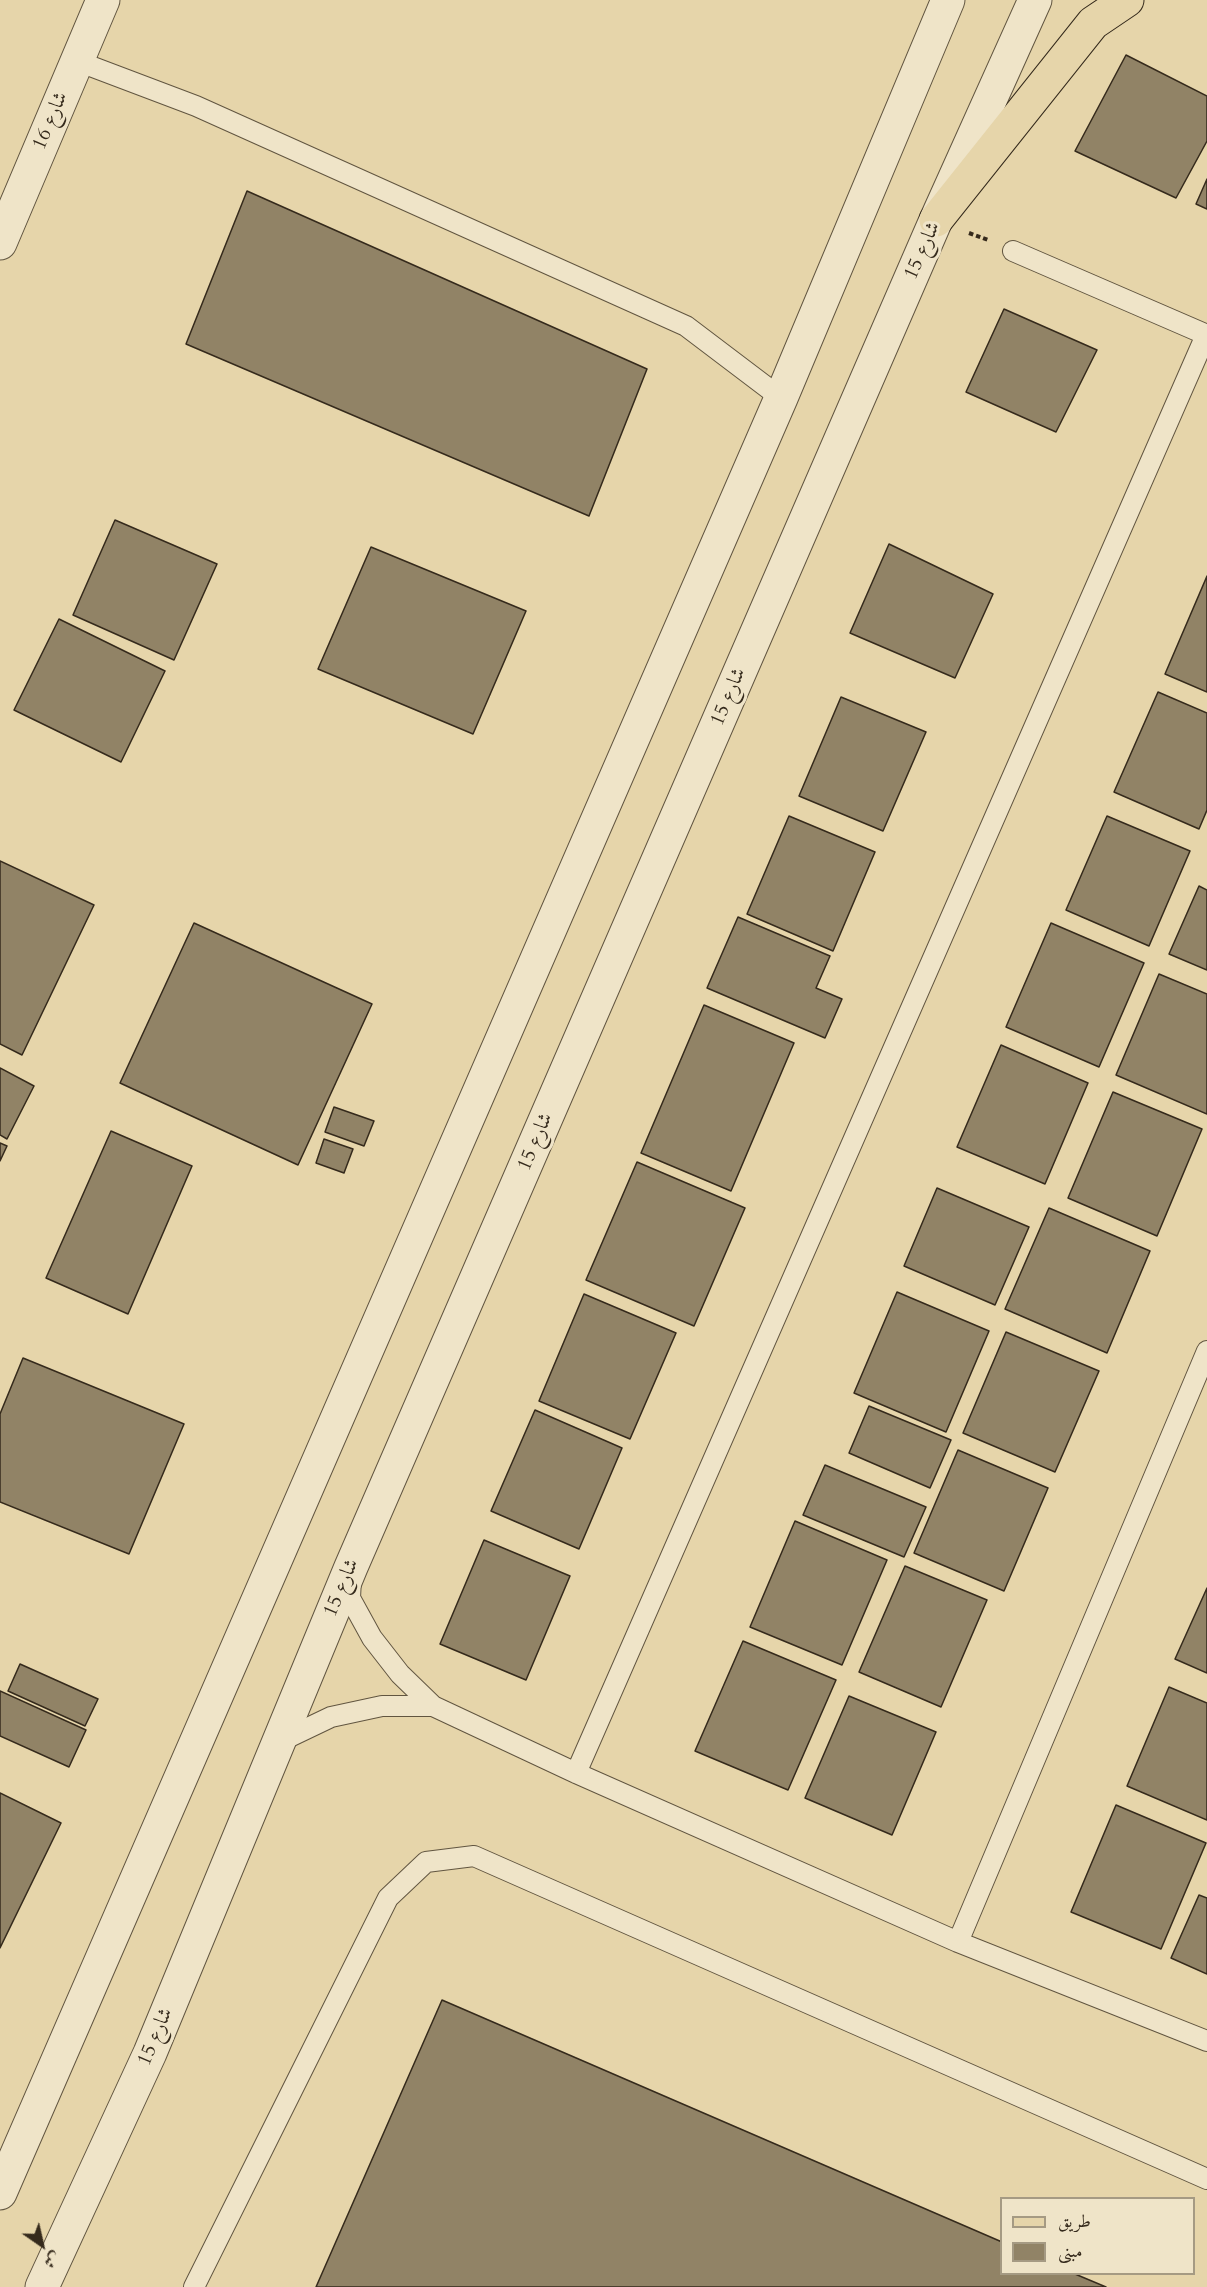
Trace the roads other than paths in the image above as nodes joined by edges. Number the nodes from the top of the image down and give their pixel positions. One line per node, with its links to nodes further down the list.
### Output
1 (103, 0): 5 (street, شارع 16)
2 (948, 0): 10 (street)
3 (1035, 0): 6 (street, شارع 15)
4 (1127, 0): 6 (main road)
5 (77, 61): 7 (street, شارع 16); 10 (lane)
6 (936, 220): 12 (street, شارع 15)
7 (0, 243)
8 (1013, 250): 9 (lane)
9 (1207, 335): 14 (lane)
10 (781, 398): 19 (street)
11 (1207, 1351): 15 (lane)
12 (351, 1567): 13 (lane); 17 (street, شارع 15)
13 (433, 1706): 14 (lane); 17 (lane)
14 (576, 1773): 15 (lane)
15 (958, 1942): 16 (lane)
16 (1207, 2042)
17 (150, 2053): 20 (street, شارع 15)
18 (1207, 2179): 21 (lane)
19 (0, 2193)
20 (42, 2287)
21 (194, 2287)

